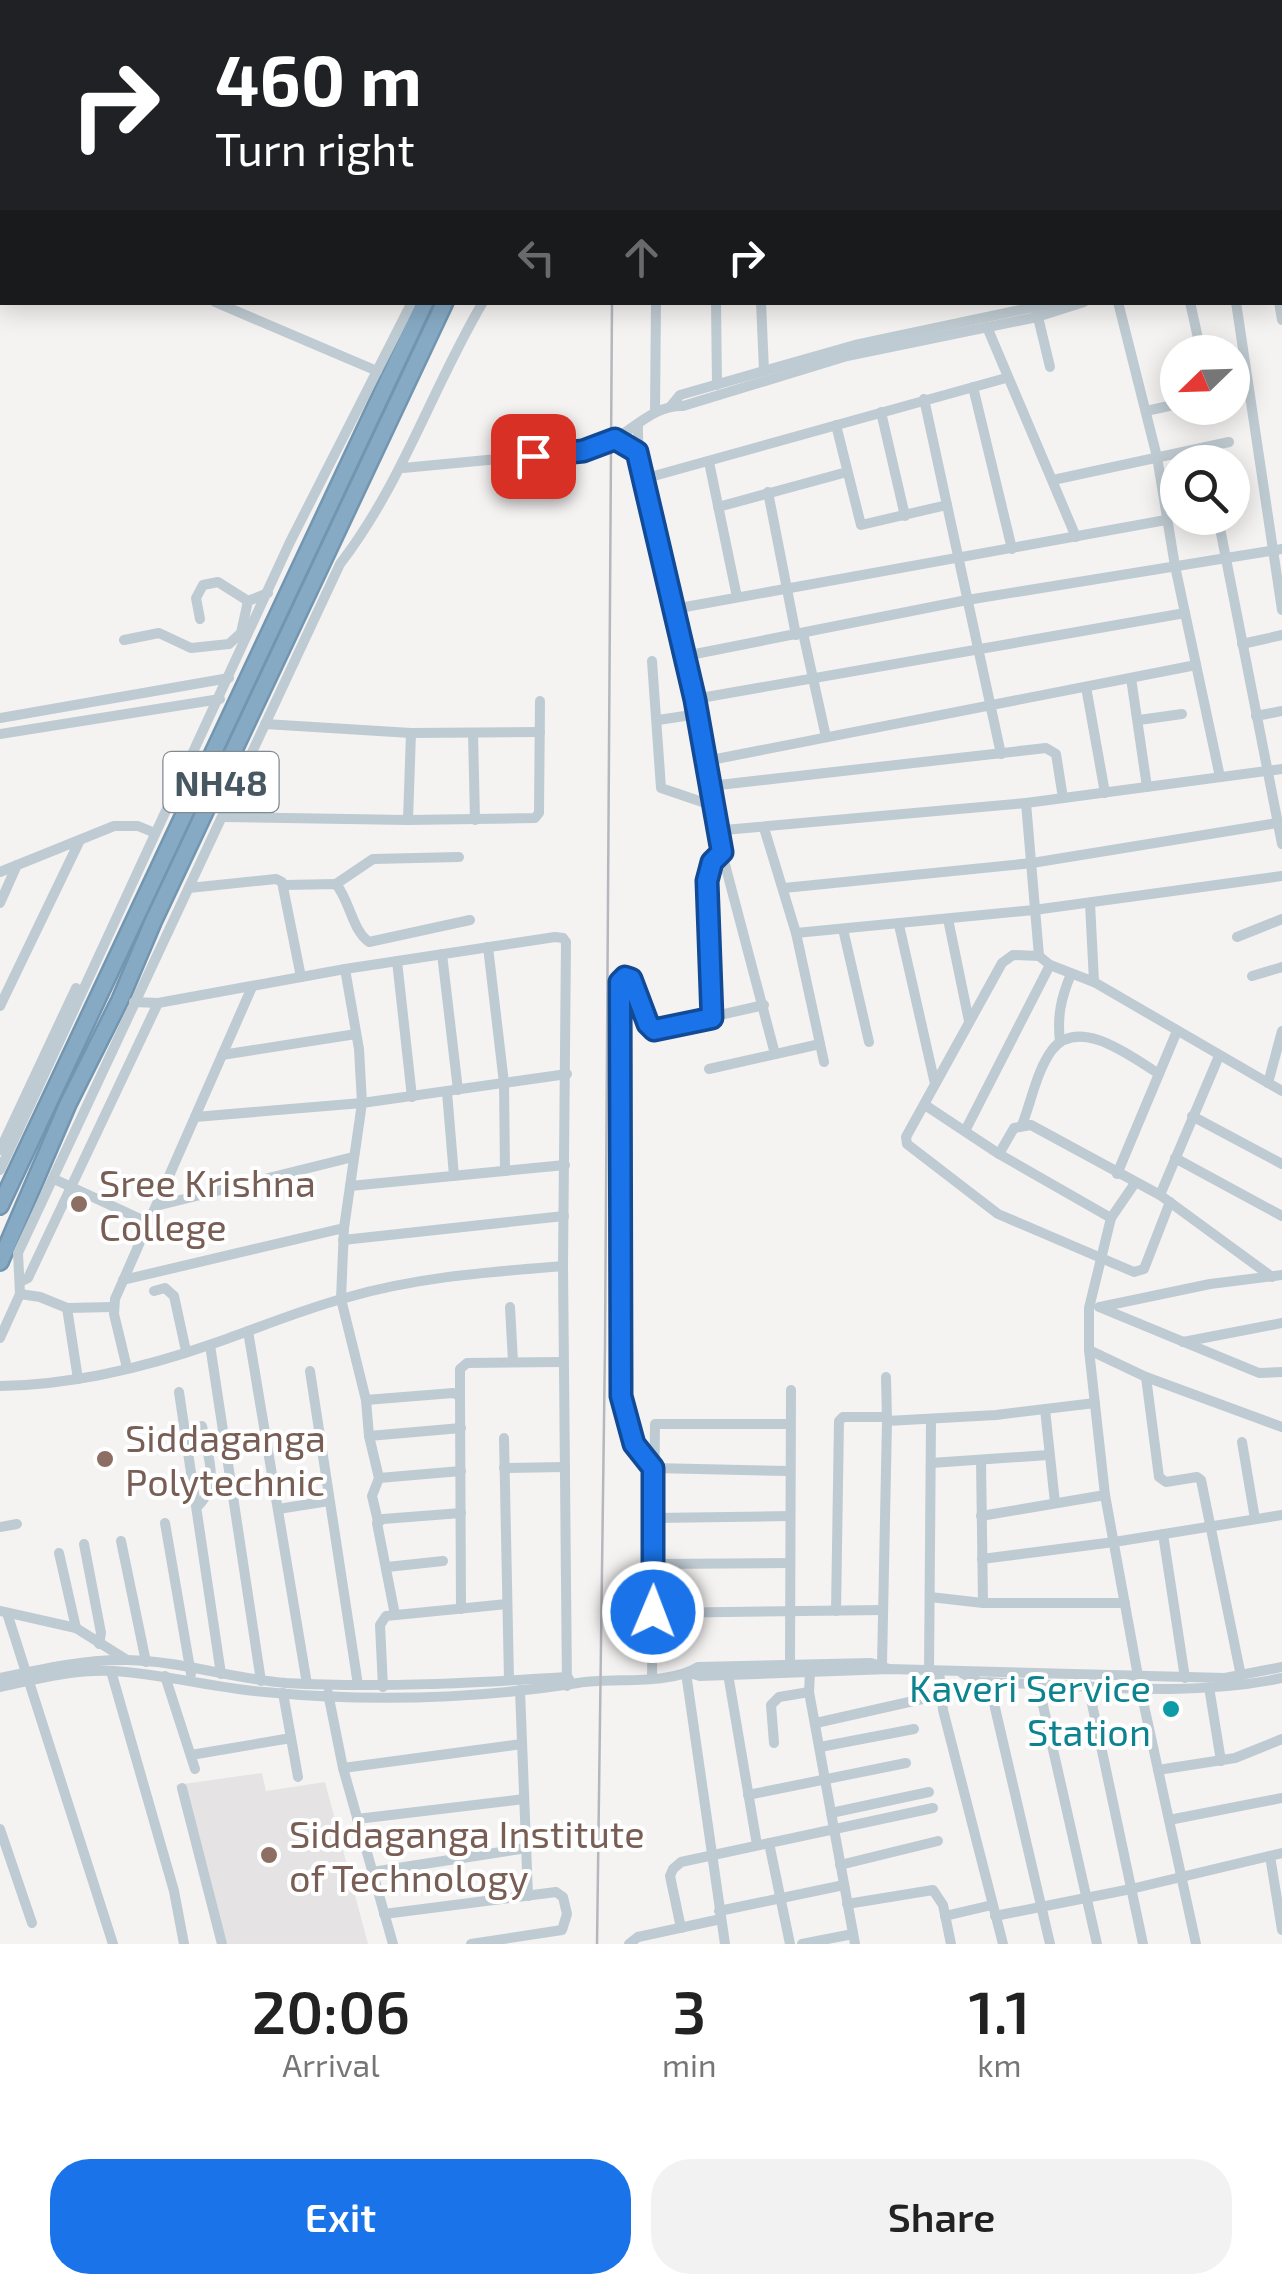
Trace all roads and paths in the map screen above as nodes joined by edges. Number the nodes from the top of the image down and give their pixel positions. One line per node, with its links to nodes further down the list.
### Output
1 (222, 305): 17 (street)
2 (410, 305): 17 (street)
3 (424, 305): 58 (highway, NH48)
4 (444, 305): 203 (highway, NH48)
5 (480, 305): 37 (street)
6 (656, 305): 26 (street)
7 (716, 305): 20 (street)
8 (762, 305): 18 (street)
9 (1063, 305): 13 (street)
10 (1119, 305): 25 (street)
11 (1191, 305): 15 (street)
12 (1237, 305): 51 (street)
13 (1036, 309): 14 (street); 16 (street); 18 (street)
14 (987, 327): 19 (street); 23 (street)
15 (1197, 335)
16 (1050, 367)
17 (377, 370): 56 (street)
18 (764, 371): 20 (street)
19 (1006, 378): 21 (street); 41 (street)
20 (717, 385): 23 (street)
21 (973, 387): 22 (street); 50 (street)
22 (924, 400): 27 (street); 43 (street)
23 (671, 406): 26 (street)
24 (1160, 408): 25 (street)
25 (1146, 411): 35 (street)
26 (655, 412): 28 (street)
27 (881, 412): 29 (street); 45 (street)
28 (638, 424): 30 (street); 33 (street)
29 (836, 425): 36 (street); 38 (street)
30 (615, 439): 33 (street); 37 (street)
31 (1229, 442): 32 (street)
32 (1212, 445)
33 (637, 452): 40 (street)
34 (1160, 456): 35 (street)
35 (1157, 457): 39 (street); 41 (street)
36 (709, 462): 40 (street); 44 (street)
37 (403, 468): 88 (street)
38 (847, 472): 42 (street); 45 (street)
39 (1160, 478)
40 (643, 479): 62 (street)
41 (1053, 480): 49 (street)
42 (768, 492): 44 (street); 55 (street)
43 (947, 505): 45 (street); 53 (street)
44 (718, 507): 57 (street)
45 (905, 516)
46 (1160, 521): 49 (street)
47 (1169, 535): 54 (street)
48 (1221, 535): 52 (street)
49 (1076, 537): 50 (street)
50 (1012, 549): 53 (street)
51 (1277, 550): 52 (street); 61 (street)
52 (1224, 557): 54 (street); 68 (street)
53 (958, 559): 55 (street); 59 (street)
54 (1175, 566): 59 (street); 63 (street)
55 (787, 587): 57 (street); 65 (street)
56 (268, 592): 58 (highway); 60 (street); 73 (street)
57 (737, 597): 62 (street)
58 (285, 600): 145 (highway, NH48)
59 (967, 600): 65 (street); 69 (street)
60 (248, 601): 64 (street); 67 (street)
61 (1282, 608)
62 (674, 610): 70 (street)
63 (1185, 614): 69 (street); 72 (street)
64 (200, 619)
65 (799, 634): 70 (street); 75 (street)
66 (1282, 635): 68 (street)
67 (124, 640)
68 (1242, 644): 84 (street)
69 (981, 650): 75 (street); 80 (street)
70 (685, 656): 78 (street)
71 (652, 662): 86 (street)
72 (1196, 665): 74 (street); 98 (street)
73 (229, 678): 77 (street); 85 (street)
74 (1131, 678): 76 (street); 87 (street)
75 (812, 681): 78 (street); 93 (street)
76 (1086, 687): 80 (street); 101 (street)
77 (220, 699): 90 (street); 111 (street)
78 (695, 700): 82 (street)
79 (540, 701): 89 (street)
80 (992, 706): 93 (street); 94 (street)
81 (1282, 711): 84 (street)
82 (698, 714): 86 (street); 95 (street)
83 (1182, 714): 87 (street)
84 (1256, 716): 97 (street)
85 (0, 718)
86 (658, 720): 104 (street)
87 (1139, 720): 100 (street)
88 (265, 724): 91 (street); 105 (street)
89 (540, 732): 92 (street); 107 (street)
90 (0, 734)
91 (410, 734): 92 (street); 106 (street)
92 (473, 734): 107 (street)
93 (826, 738): 95 (street)
94 (1001, 754): 99 (street); 102 (street)
95 (706, 762): 99 (street)
96 (1282, 769): 97 (street)
97 (1268, 771): 98 (street); 108 (street)
98 (1220, 777): 100 (street)
99 (710, 786): 104 (street)
100 (1148, 787): 101 (street)
101 (1105, 793): 102 (street)
102 (1063, 798): 103 (street)
103 (1026, 803): 110 (street); 117 (street)
104 (714, 806): 109 (street)
105 (223, 817): 106 (street); 123 (street)
106 (408, 820): 107 (street)
107 (476, 820)
108 (1277, 823): 113 (street); 117 (street)
109 (720, 828): 110 (street); 115 (street)
110 (764, 828): 124 (street)
111 (155, 833): 112 (street); 145 (street)
112 (80, 840): 118 (street); 151 (street)
113 (1282, 844)
114 (142, 846): 179 (street)
115 (722, 852): 150 (street); 152 (street)
116 (458, 857): 121 (street)
117 (1032, 863): 124 (street); 127 (street)
118 (17, 865): 119 (street); 126 (street)
119 (0, 872)
120 (1282, 876): 125 (street)
121 (336, 884): 122 (street); 129 (street)
122 (284, 885): 123 (street); 144 (street)
123 (189, 888): 148 (street)
124 (784, 888): 133 (street)
125 (1090, 902): 127 (street); 146 (street)
126 (0, 903)
127 (1034, 910): 130 (street); 137 (street)
128 (1282, 919): 134 (street)
129 (470, 920)
130 (948, 920): 131 (street); 153 (street)
131 (899, 925): 132 (street); 169 (street)
132 (844, 930): 133 (street); 157 (street)
133 (796, 933): 159 (street)
134 (1237, 936)
135 (488, 948): 136 (street); 165 (street); 167 (street)
136 (442, 954): 138 (street); 170 (street)
137 (1039, 956): 139 (street); 153 (street)
138 (397, 961): 141 (street); 172 (street)
139 (1050, 965): 142 (street); 178 (street)
140 (1282, 967): 143 (street)
141 (345, 969): 144 (street); 156 (street)
142 (1071, 974): 146 (street); 158 (street)
143 (1252, 976)
144 (301, 978): 147 (street)
145 (96, 981): 185 (street); 194 (highway, NH48)
146 (1094, 982): 154 (street)
147 (252, 986): 149 (street); 161 (street)
148 (134, 1002): 149 (street); 189 (street)
149 (158, 1003): 192 (street)
150 (764, 1005): 152 (street); 160 (street)
151 (0, 1006)
152 (712, 1018): 250 (street)
153 (969, 1022): 169 (street)
154 (1177, 1031): 162 (street); 166 (street)
155 (1282, 1031): 168 (street)
156 (356, 1034): 161 (street); 173 (street)
157 (869, 1042)
158 (1060, 1042): 166 (street); 177 (street)
159 (820, 1044): 160 (street); 163 (street)
160 (776, 1054): 164 (street)
161 (222, 1056): 176 (street)
162 (1218, 1056): 168 (street); 175 (street)
163 (824, 1062)
164 (709, 1069)
165 (567, 1074): 167 (street); 184 (street)
166 (1159, 1074): 187 (street)
167 (504, 1083): 170 (street); 186 (street)
168 (1268, 1083): 171 (street)
169 (935, 1085): 174 (street)
170 (453, 1091): 172 (street); 188 (street)
171 (1282, 1091)
172 (412, 1097): 173 (street)
173 (362, 1103): 176 (street); 181 (street)
174 (924, 1104): 178 (street); 202 (street)
175 (1192, 1116): 182 (street); 183 (street)
176 (195, 1117): 195 (street)
177 (1022, 1124): 180 (street); 187 (street)
178 (965, 1131): 180 (street)
179 (0, 1150)
180 (999, 1154): 198 (street)
181 (354, 1157): 191 (street); 195 (street)
182 (1175, 1158): 193 (street); 197 (street)
183 (1282, 1164)
184 (565, 1165): 186 (street); 196 (street)
185 (0, 1170)
186 (505, 1171): 188 (street)
187 (1117, 1174): 190 (street)
188 (454, 1176): 191 (street)
189 (54, 1179): 192 (street); 207 (street)
190 (1135, 1183): 193 (street); 198 (street)
191 (350, 1186): 200 (street)
192 (72, 1187): 199 (street); 207 (street)
193 (1165, 1199): 202 (street); 205 (street)
194 (0, 1206)
195 (156, 1206): 199 (street)
196 (564, 1216): 201 (street); 204 (street)
197 (1282, 1216)
198 (1112, 1218): 202 (street)
199 (149, 1223): 206 (street)
200 (344, 1228): 201 (street); 206 (street)
201 (343, 1240): 209 (street)
202 (1100, 1260): 212 (street)
203 (0, 1262)
204 (562, 1266): 209 (street); 222 (street)
205 (1277, 1276): 212 (street)
206 (123, 1280): 210 (street)
207 (21, 1288): 213 (street); 216 (street)
208 (154, 1291): 220 (street)
209 (340, 1299): 215 (street); 233 (street)
210 (113, 1307): 213 (street); 223 (street)
211 (510, 1307): 221 (street)
212 (1094, 1307): 217 (street); 219 (street)
213 (67, 1308): 228 (street)
214 (1282, 1323): 217 (street)
215 (248, 1331): 218 (street); 258 (street)
216 (0, 1338)
217 (1182, 1342): 225 (street)
218 (210, 1345): 220 (street); 315 (street)
219 (1089, 1350): 227 (street); 234 (street)
220 (186, 1351): 223 (street)
221 (514, 1362): 222 (street); 232 (street)
222 (564, 1362): 248 (street)
223 (127, 1368): 228 (street)
224 (310, 1371): 255 (street)
225 (1282, 1372)
226 (886, 1377): 236 (street)
227 (1146, 1377): 240 (street); 269 (street)
228 (78, 1379): 229 (street)
229 (0, 1386)
230 (790, 1390): 238 (street)
231 (178, 1392): 257 (street)
232 (460, 1396): 233 (street); 241 (street)
233 (366, 1400): 242 (street)
234 (1094, 1402): 235 (street); 254 (street)
235 (1045, 1409): 237 (street); 245 (street)
236 (887, 1419): 237 (street); 285 (street); 286 (street)
237 (931, 1420): 247 (street)
238 (790, 1424): 250 (street); 252 (street)
239 (202, 1426): 257 (street)
240 (1282, 1426)
241 (461, 1428): 242 (street); 251 (street)
242 (369, 1436): 253 (street)
243 (504, 1438): 249 (street)
244 (1242, 1442): 264 (street)
245 (1048, 1456): 246 (street); 256 (street)
246 (981, 1460): 247 (street); 262 (street)
247 (931, 1463): 280 (street)
248 (564, 1467): 249 (street); 316 (street)
249 (504, 1468): 283 (street)
250 (653, 1468): 252 (street); 263 (street)
251 (461, 1471): 253 (street); 259 (street)
252 (790, 1471): 261 (street)
253 (379, 1478): 265 (street)
254 (1105, 1495): 256 (street); 272 (street)
255 (329, 1501): 258 (street); 320 (street)
256 (1055, 1502): 262 (street)
257 (198, 1506): 304 (street)
258 (278, 1509): 319 (street)
259 (461, 1513): 265 (street); 284 (street)
260 (1282, 1514): 264 (street)
261 (790, 1516): 263 (street); 278 (street)
262 (982, 1516): 275 (street)
263 (654, 1518): 277 (street)
264 (1255, 1519): 269 (street)
265 (378, 1521): 279 (street)
266 (165, 1523): 303 (street)
267 (17, 1524): 268 (street)
268 (0, 1527)
269 (1211, 1527): 270 (street); 309 (street)
270 (1164, 1534): 272 (street); 312 (street)
271 (121, 1540): 294 (street)
272 (1114, 1542): 275 (street); 282 (street)
273 (84, 1544): 292 (street)
274 (59, 1553): 291 (street)
275 (982, 1559): 281 (street)
276 (444, 1560): 279 (street)
277 (654, 1564): 278 (street); 288 (street)
278 (790, 1564): 289 (street)
279 (387, 1567): 290 (street)
280 (930, 1598): 281 (street); 299 (street)
281 (983, 1603): 282 (street)
282 (1125, 1603): 306 (street)
283 (508, 1604): 284 (street); 314 (street)
284 (461, 1609): 290 (street)
285 (883, 1610): 286 (street); 296 (street)
286 (836, 1611): 289 (street)
287 (4, 1612): 291 (street); 307 (street)
288 (653, 1612): 289 (street); 311 (street)
289 (789, 1612): 295 (street)
290 (395, 1615): 323 (street)
291 (76, 1628): 292 (street)
292 (99, 1644): 293 (street)
293 (128, 1660): 294 (street); 307 (street)
294 (146, 1662): 303 (street)
295 (790, 1664): 296 (street); 302 (street)
296 (885, 1666): 299 (street); 300 (street)
297 (1282, 1666): 309 (street)
298 (111, 1671): 307 (street); 308 (street); 382 (street)
299 (934, 1671): 301 (street); 330 (street)
300 (810, 1672): 305 (street); 328 (street)
301 (961, 1672): 306 (street); 317 (street)
302 (688, 1673): 305 (street); 311 (street); 361 (street)
303 (191, 1674): 304 (street); 308 (street); 329 (street)
304 (221, 1674): 315 (street)
305 (728, 1674): 348 (street)
306 (1138, 1674): 312 (street); 325 (street)
307 (28, 1676): 310 (street); 322 (street); 381 (street)
308 (165, 1676): 338 (street)
309 (1240, 1676): 312 (street)
310 (0, 1678)
311 (652, 1678): 316 (street)
312 (1185, 1678)
313 (1282, 1678): 324 (street)
314 (509, 1680): 316 (street); 323 (street)
315 (261, 1681): 319 (street)
316 (569, 1682): 326 (street)
317 (989, 1682): 318 (street); 371 (street)
318 (1038, 1683): 321 (street); 369 (street)
319 (308, 1684): 327 (street)
320 (358, 1685): 323 (street); 327 (street)
321 (1088, 1685): 325 (street); 366 (street)
322 (0, 1687)
323 (384, 1687)
324 (1209, 1687): 325 (street); 339 (street)
325 (1140, 1688): 343 (street)
326 (520, 1690): 327 (street); 336 (street)
327 (328, 1691): 329 (street); 342 (street)
328 (809, 1692): 331 (street); 335 (street)
329 (283, 1694): 333 (street)
330 (940, 1695): 331 (street); 372 (street)
331 (816, 1723): 337 (street)
332 (914, 1729): 337 (street)
333 (291, 1738): 338 (street); 344 (street)
334 (1282, 1739): 339 (street)
335 (774, 1743)
336 (522, 1744): 342 (street); 350 (street)
337 (820, 1747): 345 (street)
338 (191, 1754): 341 (street)
339 (1221, 1761): 343 (street)
340 (906, 1763): 345 (street)
341 (195, 1768)
342 (343, 1768): 353 (street)
343 (1158, 1770): 354 (street)
344 (298, 1777)
345 (826, 1780): 348 (street); 352 (street)
346 (182, 1788): 383 (street)
347 (930, 1792): 352 (street)
348 (748, 1795): 358 (street)
349 (1282, 1798): 354 (street)
350 (524, 1799): 353 (street); 359 (street)
351 (933, 1808): 356 (street)
352 (831, 1814): 356 (street)
353 (357, 1819): 363 (street)
354 (1169, 1820): 364 (street)
355 (0, 1829): 376 (street)
356 (833, 1830): 358 (street); 362 (street)
357 (938, 1841): 362 (street)
358 (763, 1844): 361 (street); 368 (street)
359 (526, 1848): 363 (street); 367 (street)
360 (1276, 1854): 364 (street); 378 (street)
361 (710, 1855): 374 (street); 377 (street)
362 (840, 1865): 365 (street)
363 (372, 1872): 373 (street)
364 (1182, 1876): 366 (street); 395 (street)
365 (844, 1885): 368 (street); 370 (street)
366 (1132, 1889): 369 (street); 394 (street)
367 (528, 1896): 373 (street); 385 (street)
368 (779, 1898): 374 (street); 388 (street)
369 (1087, 1898): 371 (street); 393 (street)
370 (848, 1904): 375 (street); 380 (street)
371 (1041, 1906): 372 (street); 392 (street)
372 (993, 1911): 375 (street); 391 (street)
373 (384, 1914): 384 (street)
374 (720, 1915): 377 (street); 387 (street)
375 (946, 1916): 390 (street)
376 (32, 1923)
377 (681, 1928): 379 (street)
378 (1282, 1930)
379 (665, 1938): 386 (street)
380 (854, 1939): 389 (street)
381 (114, 1944)
382 (184, 1944)
383 (222, 1944)
384 (393, 1944)
385 (471, 1944)
386 (628, 1944)
387 (725, 1944)
388 (790, 1944)
389 (802, 1944)
390 (950, 1944)
391 (1003, 1944)
392 (1050, 1944)
393 (1097, 1944)
394 (1144, 1944)
395 (1196, 1944)

